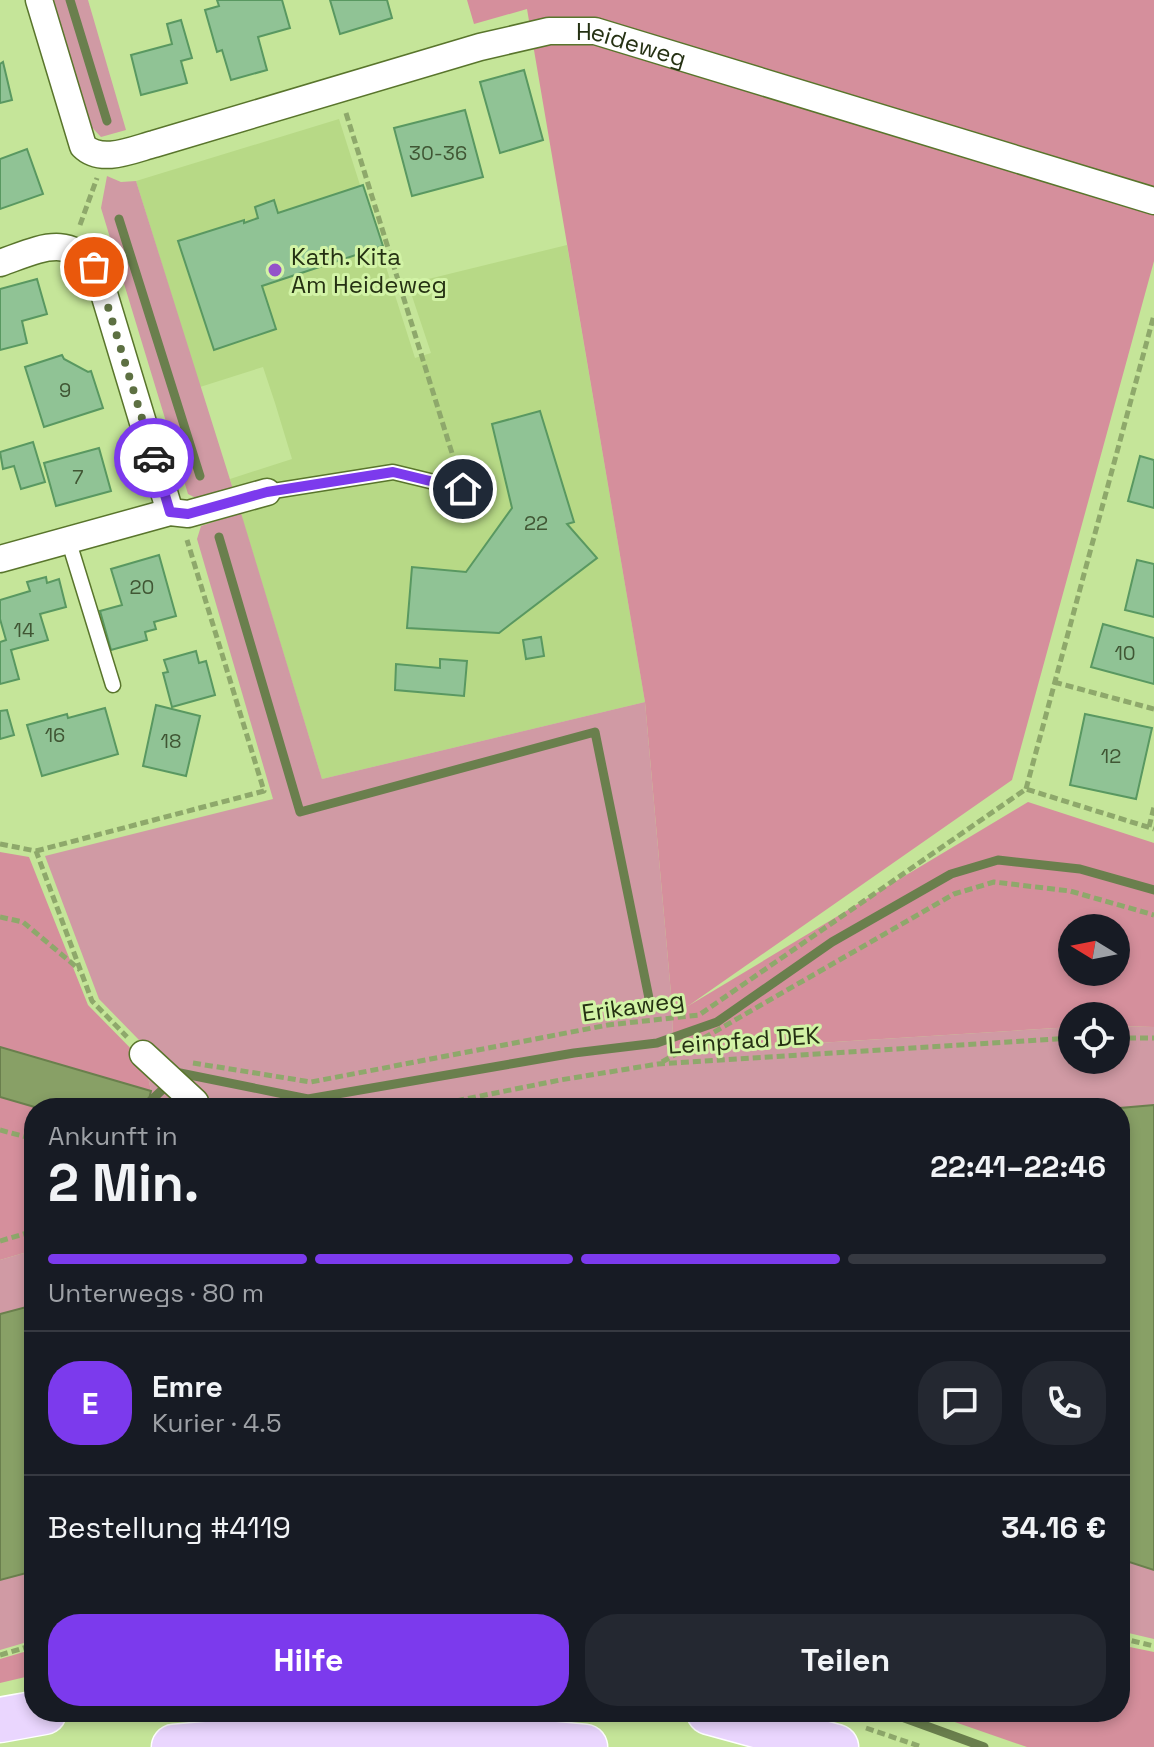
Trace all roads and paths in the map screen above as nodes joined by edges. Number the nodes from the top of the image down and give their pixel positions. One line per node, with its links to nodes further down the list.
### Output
1 (39, 0): 3 (street)
2 (339, 89): 3 (street, Heideweg); 4 (street, Heideweg); 8 (path)
3 (105, 155): 5 (path)
4 (1154, 201)
5 (72, 249): 6 (street); 10 (street)
6 (0, 263)
7 (1154, 315): 13 (path)
8 (463, 489): 9 (lane)
9 (267, 492): 10 (street)
10 (170, 512): 11 (street); 20 (path)
11 (68, 539): 12 (street); 14 (lane)
12 (0, 559)
13 (1054, 682): 15 (path); 16 (path)
14 (113, 685)
15 (1154, 709)
16 (1026, 789): 18 (path); 27 (path, Erikaweg)
17 (1154, 807): 18 (path)
18 (1151, 828)
19 (0, 844): 20 (path)
20 (36, 851): 23 (path)
21 (1154, 915): 28 (path)
22 (0, 917): 23 (path)
23 (80, 971): 27 (path)
24 (1130, 1038): 25 (path)
25 (1154, 1038)
26 (1058, 1039): 28 (path, Leinpfad DEK)
27 (143, 1054): 29 (street)
28 (658, 1064): 30 (path, Leinpfad DEK)
29 (191, 1098)
30 (471, 1098)
31 (0, 1130): 32 (path)
32 (24, 1136)
33 (24, 1234): 34 (path)
34 (0, 1241)
35 (1130, 1640): 36 (path)
36 (1154, 1646)
37 (24, 1648): 38 (path)
38 (0, 1655)
39 (24, 1716): 40 (highway)
40 (0, 1720)
41 (745, 1722): 44 (highway)
42 (174, 1747): 43 (highway)
43 (585, 1747)
44 (836, 1747)

